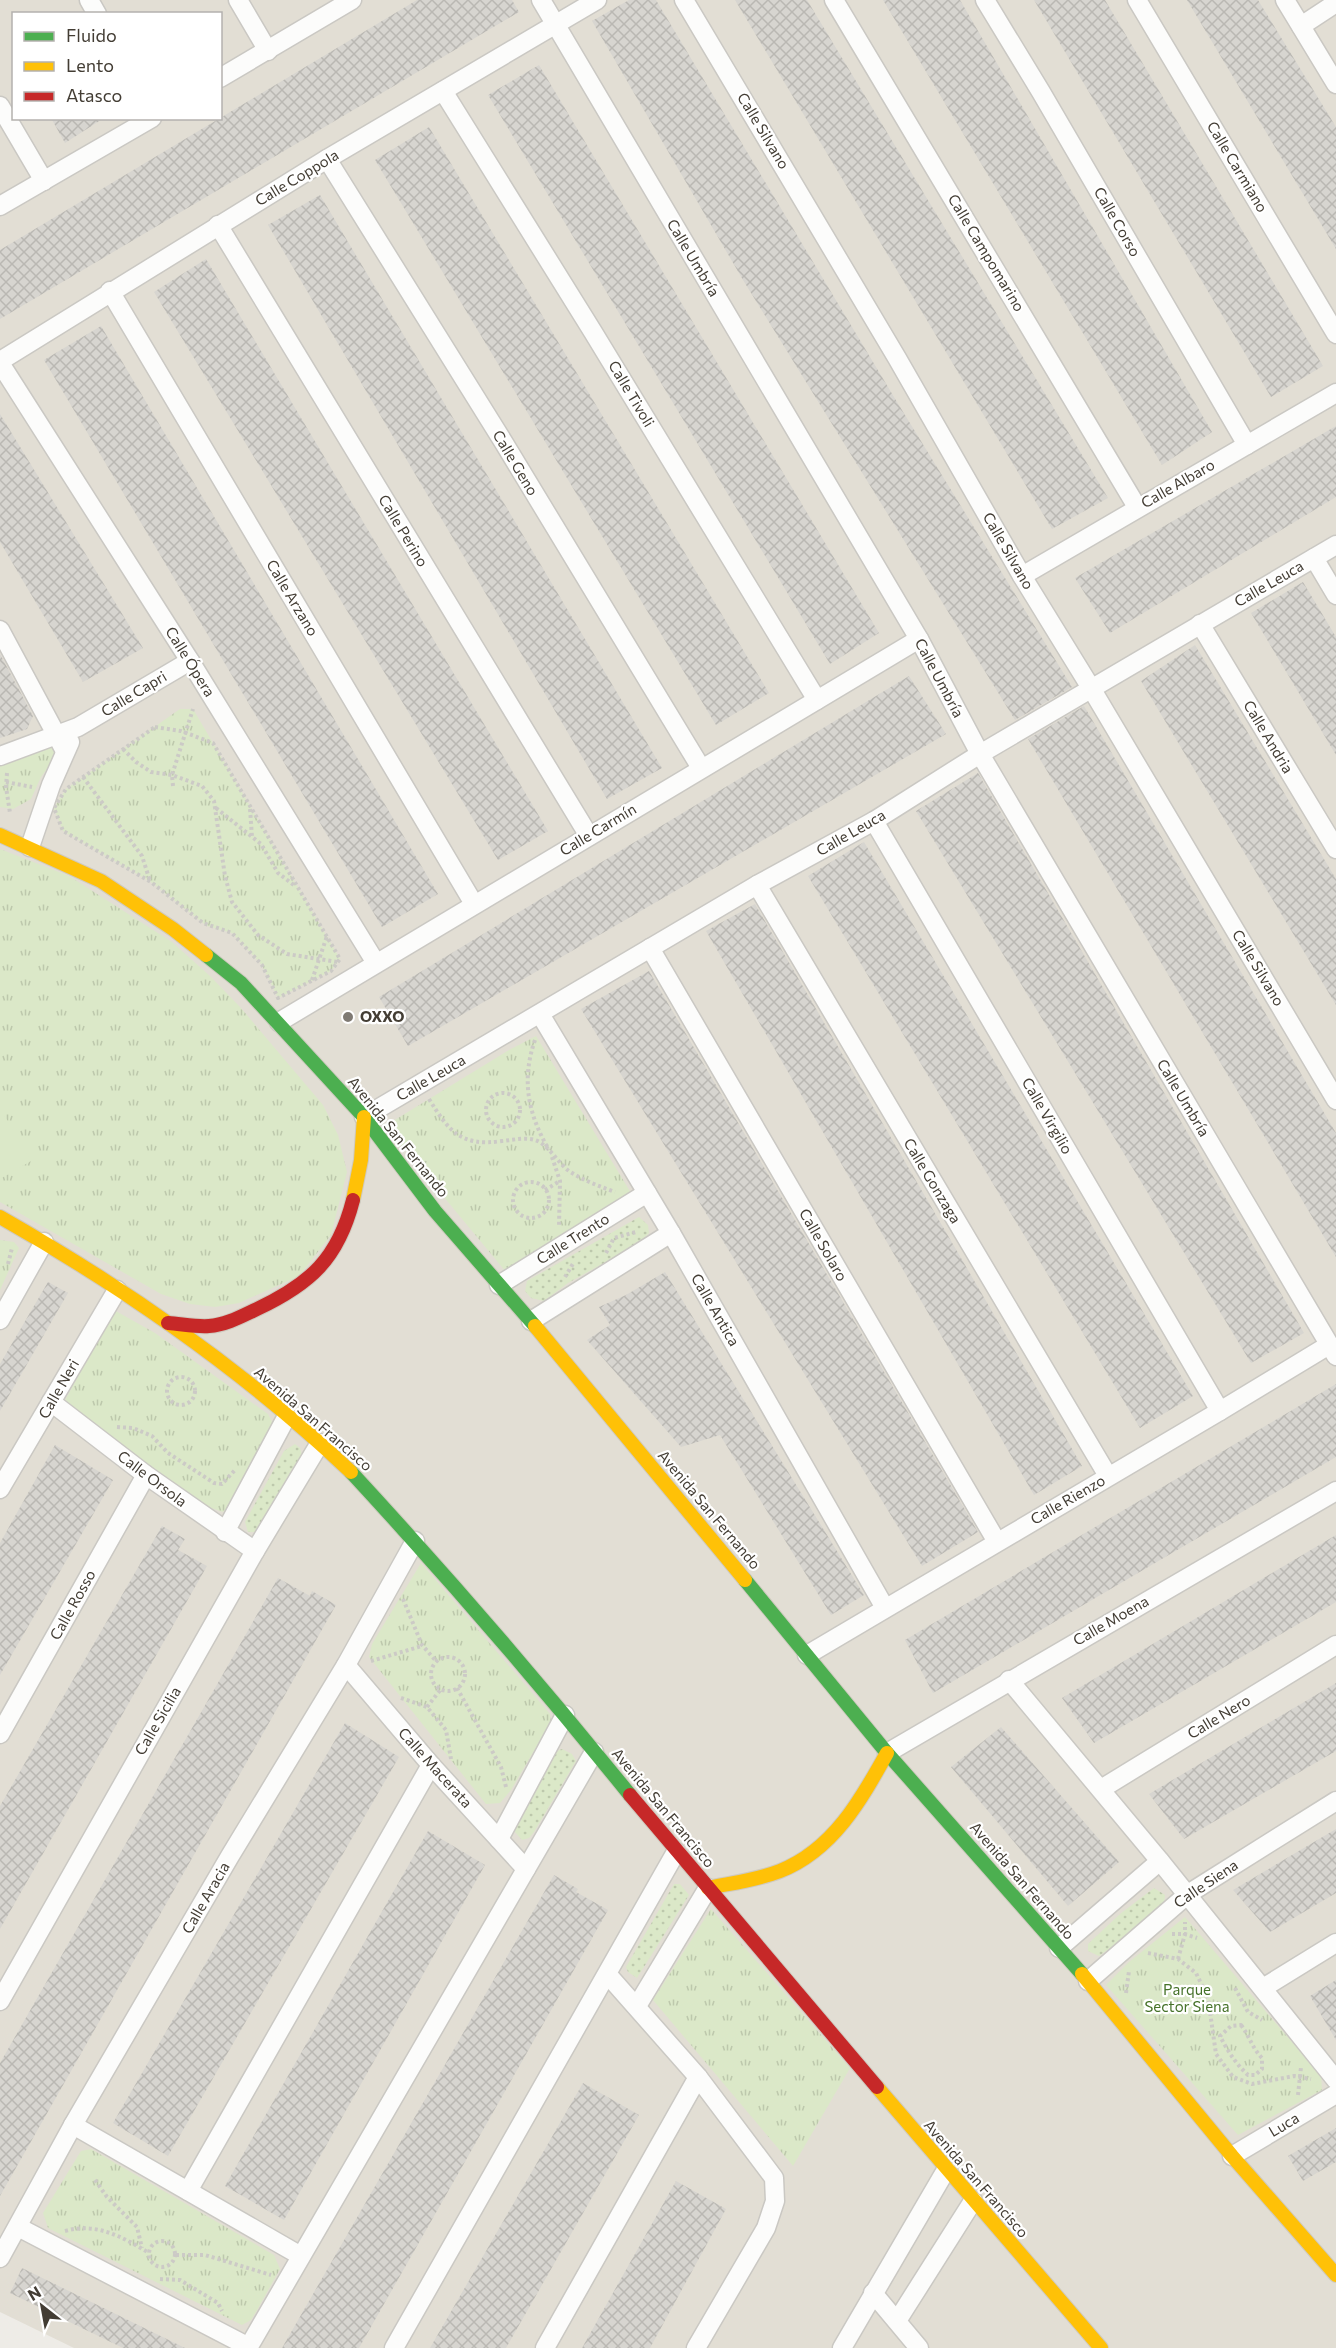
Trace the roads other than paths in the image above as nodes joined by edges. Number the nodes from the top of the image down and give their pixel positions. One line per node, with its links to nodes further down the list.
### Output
1 (238, 0): 13 (street)
2 (352, 0): 13 (street)
3 (541, 0): 11 (street, Calle Umbría)
4 (597, 0): 11 (street, Calle Coppola)
5 (684, 0): 31 (street, Calle Silvano)
6 (834, 0): 28 (street, Calle Campomarino)
7 (985, 0): 27 (street, Calle Corso)
8 (1137, 0): 24 (street, Calle Carmiano)
9 (1285, 0): 12 (street)
10 (1336, 3): 12 (street)
11 (555, 24): 16 (street, Calle Coppola); 35 (street, Calle Umbría)
12 (1301, 26): 15 (street)
13 (268, 51): 14 (street)
14 (222, 77)
15 (1336, 84)
16 (443, 91): 19 (street, Calle Coppola); 38 (street, Calle Tivoli)
17 (0, 106): 20 (street)
18 (149, 120): 20 (street)
19 (327, 159): 22 (street, Calle Coppola); 44 (street, Calle Geno)
20 (44, 181): 21 (street)
21 (0, 206)
22 (218, 225): 23 (street, Calle Coppola); 47 (street, Calle Perino)
23 (110, 291): 25 (street, Calle Coppola); 51 (street, Calle Arzano)
24 (1336, 334)
25 (0, 362): 36 (street, Calle Ópera)
26 (1336, 393): 27 (street, Calle Albaro)
27 (1247, 445): 28 (street, Calle Albaro)
28 (1137, 507): 31 (street, Calle Albaro)
29 (1336, 545): 30 (street, Calle Leuca)
30 (1314, 558): 32 (street); 33 (street, Calle Leuca)
31 (1022, 576): 37 (street, Calle Silvano)
32 (1336, 595)
33 (1200, 624): 37 (street, Calle Leuca); 49 (street, Calle Andria)
34 (0, 630): 40 (street)
35 (919, 639): 38 (street, Calle Carmín); 42 (street, Calle Umbría)
36 (190, 661): 39 (street, Calle Capri); 53 (street, Calle Ópera)
37 (1091, 688): 42 (street, Calle Leuca); 56 (street, Calle Silvano)
38 (817, 700): 44 (street, Calle Carmín)
39 (78, 727): 40 (street, Calle Capri); 41 (street)
40 (57, 734): 41 (street); 43 (street, Calle Capri)
41 (65, 751): 48 (street)
42 (980, 753): 45 (street, Calle Leuca); 67 (street, Calle Umbría)
43 (4, 759)
44 (701, 768): 47 (street, Calle Carmín)
45 (874, 821): 50 (street, Calle Leuca); 69 (street, Calle Virgilio)
46 (0, 835): 48 (street, Avenida San Fernando)
47 (589, 836): 51 (street, Calle Carmín)
48 (30, 847): 55 (street, Avenida San Fernando)
49 (1336, 849)
50 (757, 885): 52 (street, Calle Leuca); 73 (street, Calle Gonzaga)
51 (474, 904): 53 (street, Calle Carmín)
52 (650, 948): 54 (street, Calle Leuca); 78 (street, Calle Solaro)
53 (376, 963): 55 (street, Calle Carmín)
54 (540, 1014): 57 (street, Calle Leuca); 58 (street, Calle Antica)
55 (279, 1022): 57 (street, Avenida San Fernando)
56 (1336, 1100)
57 (364, 1117): 62 (street, Avenida San Fernando); 66 (street)
58 (647, 1193): 60 (street, Calle Antica); 62 (street, Calle Trento)
59 (0, 1217): 61 (street)
60 (672, 1233): 65 (street); 80 (street, Calle Antica)
61 (44, 1242): 63 (street); 64 (street)
62 (499, 1285): 65 (street, Avenida San Fernando)
63 (117, 1290): 66 (street); 68 (street, Calle Neri)
64 (0, 1320)
65 (531, 1321): 82 (street, Avenida San Fernando)
66 (167, 1323): 70 (street, Avenida San Francisco)
67 (1333, 1351): 69 (street, Calle Rienzo)
68 (51, 1402): 72 (street, Calle Orsola); 74 (street, Calle Neri)
69 (1220, 1412): 73 (street, Calle Rienzo)
70 (287, 1416): 71 (street, Avenida San Francisco); 76 (street)
71 (320, 1443): 77 (street, Avenida San Francisco); 79 (street, Calle Sicilia)
72 (146, 1475): 76 (street, Calle Orsola); 86 (street, Calle Rosso)
73 (1108, 1476): 78 (street, Calle Rienzo)
74 (0, 1489)
75 (1336, 1491): 84 (street, Calle Moena)
76 (225, 1532): 79 (street, Calle Orsola)
77 (416, 1541): 83 (street, Calle Aracia); 85 (street, Avenida San Francisco)
78 (997, 1542): 80 (street, Calle Rienzo)
79 (255, 1551): 103 (street, Calle Sicilia)
80 (885, 1608): 82 (street, Calle Rienzo)
81 (1336, 1645): 90 (street, Calle Nero)
82 (807, 1655): 88 (street, Avenida San Fernando)
83 (346, 1665): 89 (street, Calle Macerata); 108 (street, Calle Aracia)
84 (1009, 1680): 88 (street, Calle Moena); 90 (street)
85 (565, 1715): 87 (street, Avenida San Francisco); 92 (street)
86 (0, 1734)
87 (594, 1752): 93 (street, Avenida San Francisco); 95 (street)
88 (887, 1753): 96 (street); 99 (street, Avenida San Fernando)
89 (438, 1759): 92 (street, Calle Macerata); 111 (street)
90 (1101, 1789): 94 (street)
91 (1336, 1801): 97 (street, Calle Siena)
92 (499, 1839): 95 (street, Calle Macerata)
93 (676, 1852): 96 (street, Avenida San Francisco); 100 (street)
94 (1160, 1861): 97 (street); 99 (street)
95 (526, 1869): 114 (street)
96 (708, 1888): 104 (street); 110 (street, Avenida San Francisco)
97 (1188, 1894): 101 (street, Calle Siena); 102 (street)
98 (1336, 1943): 102 (street)
99 (1059, 1948): 101 (street, Avenida San Fernando)
100 (608, 1975): 104 (street); 120 (street)
101 (1088, 1981): 109 (street, Avenida San Fernando)
102 (1263, 1988): 106 (street)
103 (0, 2001)
104 (637, 2006): 105 (street)
105 (698, 2077): 121 (street); 122 (street)
106 (1329, 2081)
107 (1336, 2094): 109 (street, Luca)
108 (74, 2125): 111 (street); 113 (street, Calle Aracia)
109 (1232, 2156): 116 (street, Avenida San Fernando)
110 (946, 2170): 112 (street, Avenida San Francisco); 117 (street)
111 (188, 2191): 114 (street)
112 (973, 2201): 118 (street); 125 (street, Avenida San Francisco)
113 (18, 2227): 115 (street, Calle Aracia); 119 (street)
114 (301, 2256): 119 (street)
115 (0, 2258)
116 (1336, 2275)
117 (873, 2293): 118 (street); 123 (street)
118 (897, 2321): 124 (street)
119 (249, 2348)
120 (394, 2348)
121 (545, 2348)
122 (696, 2348)
123 (842, 2348)
124 (919, 2348)
125 (1101, 2348)

